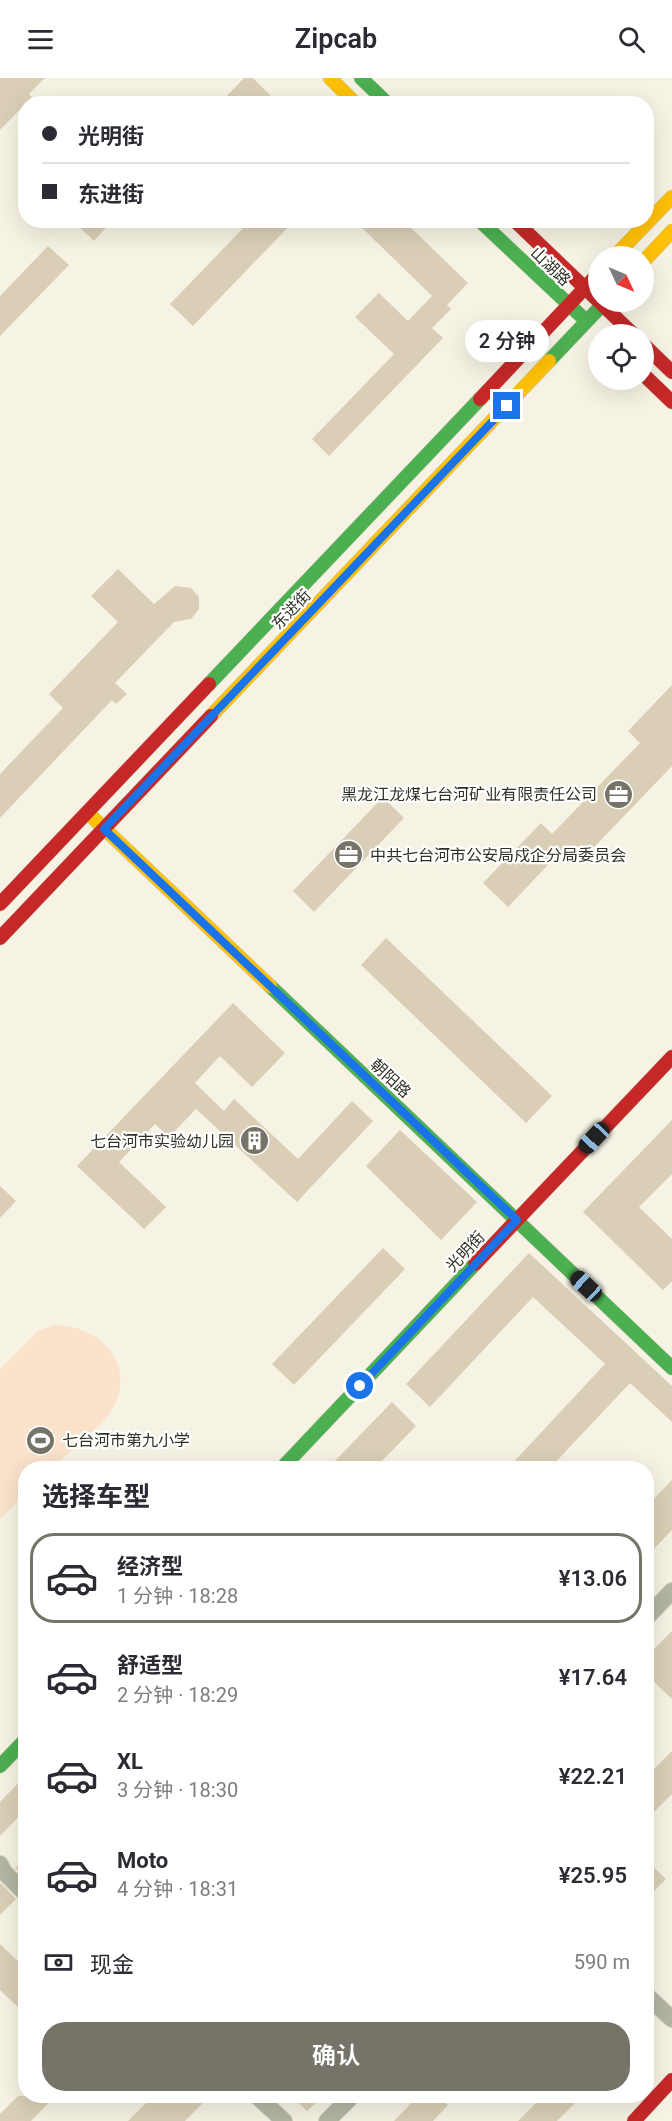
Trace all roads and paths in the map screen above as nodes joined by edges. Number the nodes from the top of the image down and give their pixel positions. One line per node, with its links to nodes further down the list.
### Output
1 (330, 78): 3 (main road)
2 (361, 78): 4 (main road)
3 (348, 96)
4 (380, 96)
5 (672, 197): 6 (main road)
6 (654, 216)
7 (487, 228): 15 (main road, 山湖路)
8 (522, 228): 14 (main road, 山湖路)
9 (642, 228): 11 (main road)
10 (672, 231): 12 (main road)
11 (625, 246)
12 (654, 250)
13 (588, 286): 14 (main road, 东进街)
14 (586, 288): 15 (main road, 东进街)
15 (568, 306): 17 (main road, 山湖路); 24 (main road, 东进街)
16 (612, 312): 18 (main road, 山湖路)
17 (590, 324)
18 (623, 324)
19 (588, 328): 25 (main road, 东进街)
20 (654, 355): 21 (main road)
21 (672, 372)
22 (654, 385): 23 (main road)
23 (672, 402)
24 (87, 812): 25 (main road, 朝阳路); 26 (main road, 东进街)
25 (104, 829): 27 (main road, 东进街); 29 (main road, 朝阳路)
26 (0, 904)
27 (0, 938)
28 (672, 1057): 29 (main road, 光明街)
29 (517, 1220): 30 (main road, 朝阳路); 31 (main road, 光明街)
30 (672, 1368)
31 (289, 1461)
32 (672, 1591): 33 (street)
33 (654, 1610)
34 (18, 1747): 35 (main road)
35 (0, 1766)
36 (0, 1864): 37 (street)
37 (18, 1886)
38 (654, 2002): 39 (street)
39 (672, 2019)
40 (672, 2080): 41 (main road)
41 (654, 2099)
42 (265, 2103): 45 (street)
43 (345, 2103): 46 (street)
44 (651, 2103): 47 (main road)
45 (284, 2121)
46 (327, 2121)
47 (634, 2121)

